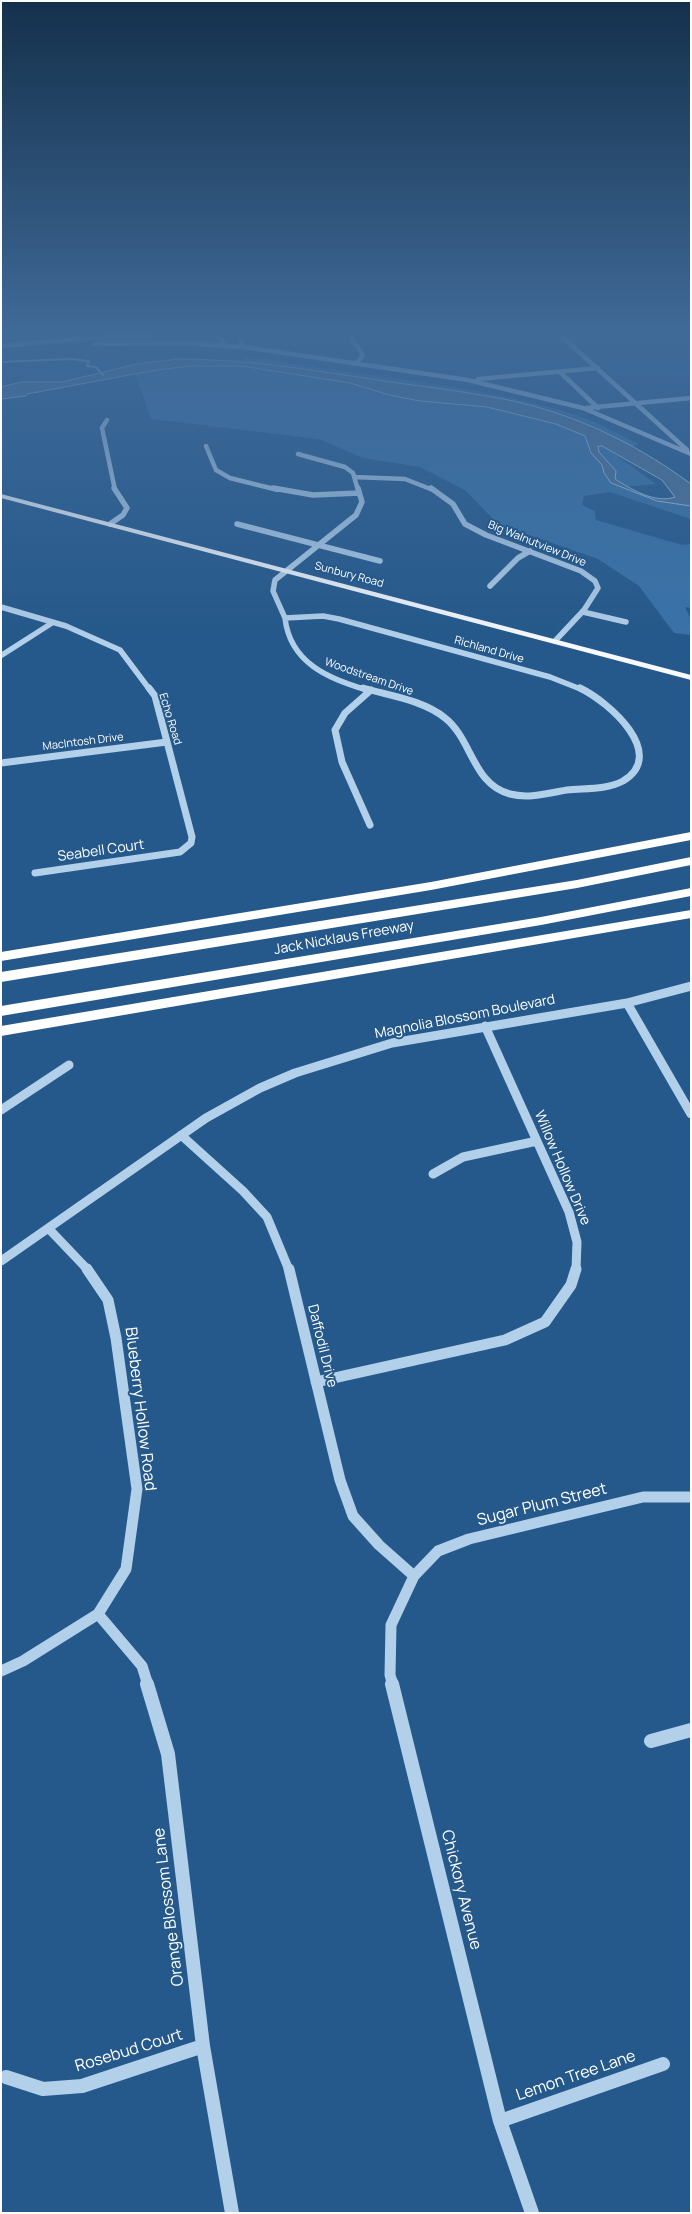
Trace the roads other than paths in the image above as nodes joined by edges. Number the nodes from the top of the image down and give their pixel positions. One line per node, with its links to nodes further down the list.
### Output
1 (102, 435): 10 (street)
2 (648, 435): 6 (street)
3 (670, 435): 6 (street)
4 (206, 446): 8 (street)
5 (298, 454): 7 (street)
6 (691, 454)
7 (354, 477): 8 (street, Woodstream Drive); 13 (street, Big Walnutview Drive)
8 (359, 493): 12 (street, Woodstream Drive)
9 (3, 498): 10 (main road, Sunbury Road)
10 (110, 524): 15 (main road, Sunbury Road)
11 (237, 524): 12 (street)
12 (320, 545): 14 (street); 15 (street, Woodstream Drive)
13 (530, 551): 16 (street); 18 (street, Big Walnutview Drive)
14 (380, 561)
15 (287, 570): 19 (street, Woodstream Drive); 22 (main road, Sunbury Road)
16 (490, 586)
17 (1, 608): 21 (street, Echo Road)
18 (583, 612): 20 (street); 22 (street, Big Walnutview Drive)
19 (285, 618): 25 (street, Woodstream Drive); 28 (street, Richland Drive)
20 (626, 622)
21 (52, 623): 23 (street); 26 (street, Echo Road)
22 (555, 642): 24 (main road, Sunbury Road)
23 (2, 655)
24 (691, 678)
25 (370, 690): 28 (street, Woodstream Drive); 29 (street)
26 (167, 742): 27 (street, MacIntosh Drive); 31 (street, Echo Road)
27 (1, 763)
28 (503, 792)
29 (370, 825)
30 (691, 836): 36 (highway)
31 (170, 854): 33 (street, Seabell Court)
32 (691, 861): 37 (highway, Jack Nicklaus Freeway)
33 (35, 873)
34 (691, 892): 40 (highway, Jack Nicklaus Freeway)
35 (691, 914): 42 (highway)
36 (5, 956)
37 (1, 977)
38 (691, 986): 39 (street, Magnolia Blossom Boulevard)
39 (627, 1003): 41 (street, Magnolia Blossom Boulevard); 45 (street)
40 (1, 1011)
41 (485, 1026): 46 (street, Magnolia Blossom Boulevard); 47 (street, Willow Hollow Drive)
42 (1, 1031)
43 (69, 1064): 44 (street)
44 (1, 1110)
45 (691, 1114)
46 (181, 1135): 49 (street, Magnolia Blossom Boulevard); 51 (street, Daffodil Drive)
47 (537, 1141): 48 (street); 51 (street, Willow Hollow Drive)
48 (433, 1174)
49 (49, 1229): 50 (street, Magnolia Blossom Boulevard); 54 (street, Blueberry Hollow Road)
50 (1, 1261)
51 (316, 1382): 53 (street, Daffodil Drive)
52 (691, 1497): 53 (street, Sugar Plum Street)
53 (414, 1576): 61 (street, Chickory Avenue)
54 (98, 1614): 55 (street, Blueberry Hollow Road); 58 (street, Orange Blossom Lane)
55 (1, 1671)
56 (691, 1730): 57 (street)
57 (651, 1741)
58 (203, 2046): 60 (street, Rosebud Court); 62 (street, Orange Blossom Lane)
59 (663, 2064): 61 (street, Lemon Tree Lane)
60 (6, 2076)
61 (500, 2121): 63 (street, Chickory Avenue)
62 (232, 2213)
63 (532, 2213)

